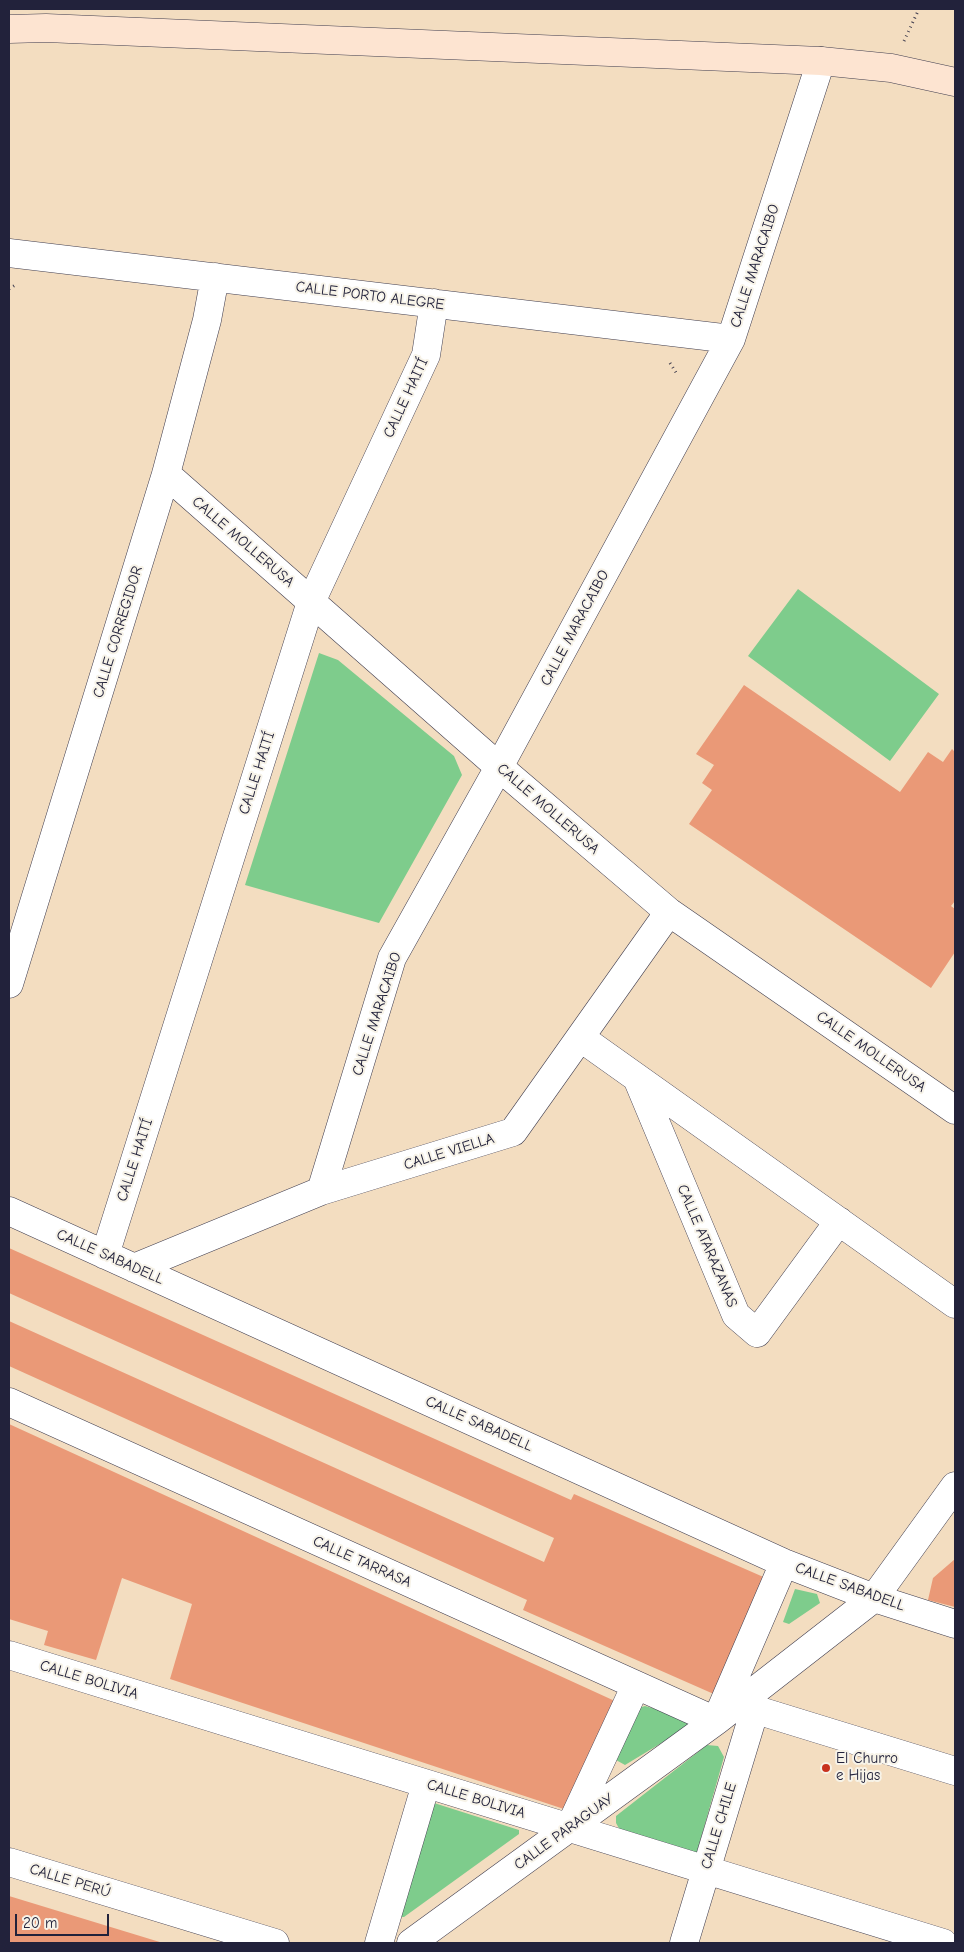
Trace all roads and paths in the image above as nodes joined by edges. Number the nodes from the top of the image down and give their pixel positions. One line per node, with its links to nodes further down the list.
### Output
1 (9, 29): 2 (street)
2 (821, 61): 3 (street); 7 (street, CALLE MARACAIBO)
3 (955, 82)
4 (9, 253): 5 (street, CALLE PORTO ALEGRE)
5 (214, 277): 6 (street, CALLE PORTO ALEGRE); 8 (street, CALLE CORREGIDOR)
6 (434, 303): 7 (street, CALLE PORTO ALEGRE); 9 (street, CALLE HAITÍ)
7 (731, 339): 10 (street, CALLE MARACAIBO)
8 (166, 474): 9 (street, CALLE MOLLERUSA); 12 (street, CALLE CORREGIDOR)
9 (311, 602): 10 (street, CALLE MOLLERUSA); 19 (street, CALLE HAITÍ)
10 (499, 767): 11 (street, CALLE MOLLERUSA); 16 (street, CALLE MARACAIBO)
11 (668, 912): 13 (street, CALLE VIELLA); 15 (street, CALLE MOLLERUSA)
12 (9, 984)
13 (581, 1038): 14 (street); 16 (street, CALLE VIELLA)
14 (637, 1078): 18 (street); 18 (street, CALLE ATARAZANAS)
15 (955, 1110)
16 (321, 1191): 20 (street, CALLE VIELLA)
17 (9, 1211): 19 (street, CALLE SABADELL)
18 (839, 1221): 21 (street)
19 (105, 1255): 20 (street, CALLE SABADELL)
20 (134, 1268): 24 (street, CALLE SABADELL)
21 (955, 1304)
22 (9, 1402): 28 (street, CALLE TARRASA)
23 (951, 1497): 25 (street, CALLE PARAGUAY)
24 (784, 1563): 25 (street, CALLE SABADELL); 30 (street)
25 (874, 1598): 26 (street, CALLE SABADELL); 29 (street, CALLE PARAGUAY)
26 (955, 1624)
27 (9, 1655): 32 (street, CALLE BOLIVIA)
28 (636, 1685): 30 (street, CALLE TARRASA); 33 (street)
29 (745, 1706): 30 (street, CALLE PARAGUAY); 31 (street); 35 (street, CALLE CHILE)
30 (716, 1721): 33 (street, CALLE PARAGUAY)
31 (955, 1770)
32 (426, 1784): 33 (street, CALLE BOLIVIA); 37 (street)
33 (570, 1828): 35 (street, CALLE BOLIVIA); 38 (street, CALLE PARAGUAY)
34 (9, 1862): 36 (street, CALLE PERÚ)
35 (706, 1870): 39 (street, CALLE CHILE); 40 (street, CALLE BOLIVIA)
36 (262, 1941)
37 (380, 1943)
38 (411, 1943)
39 (684, 1943)
40 (943, 1943)

